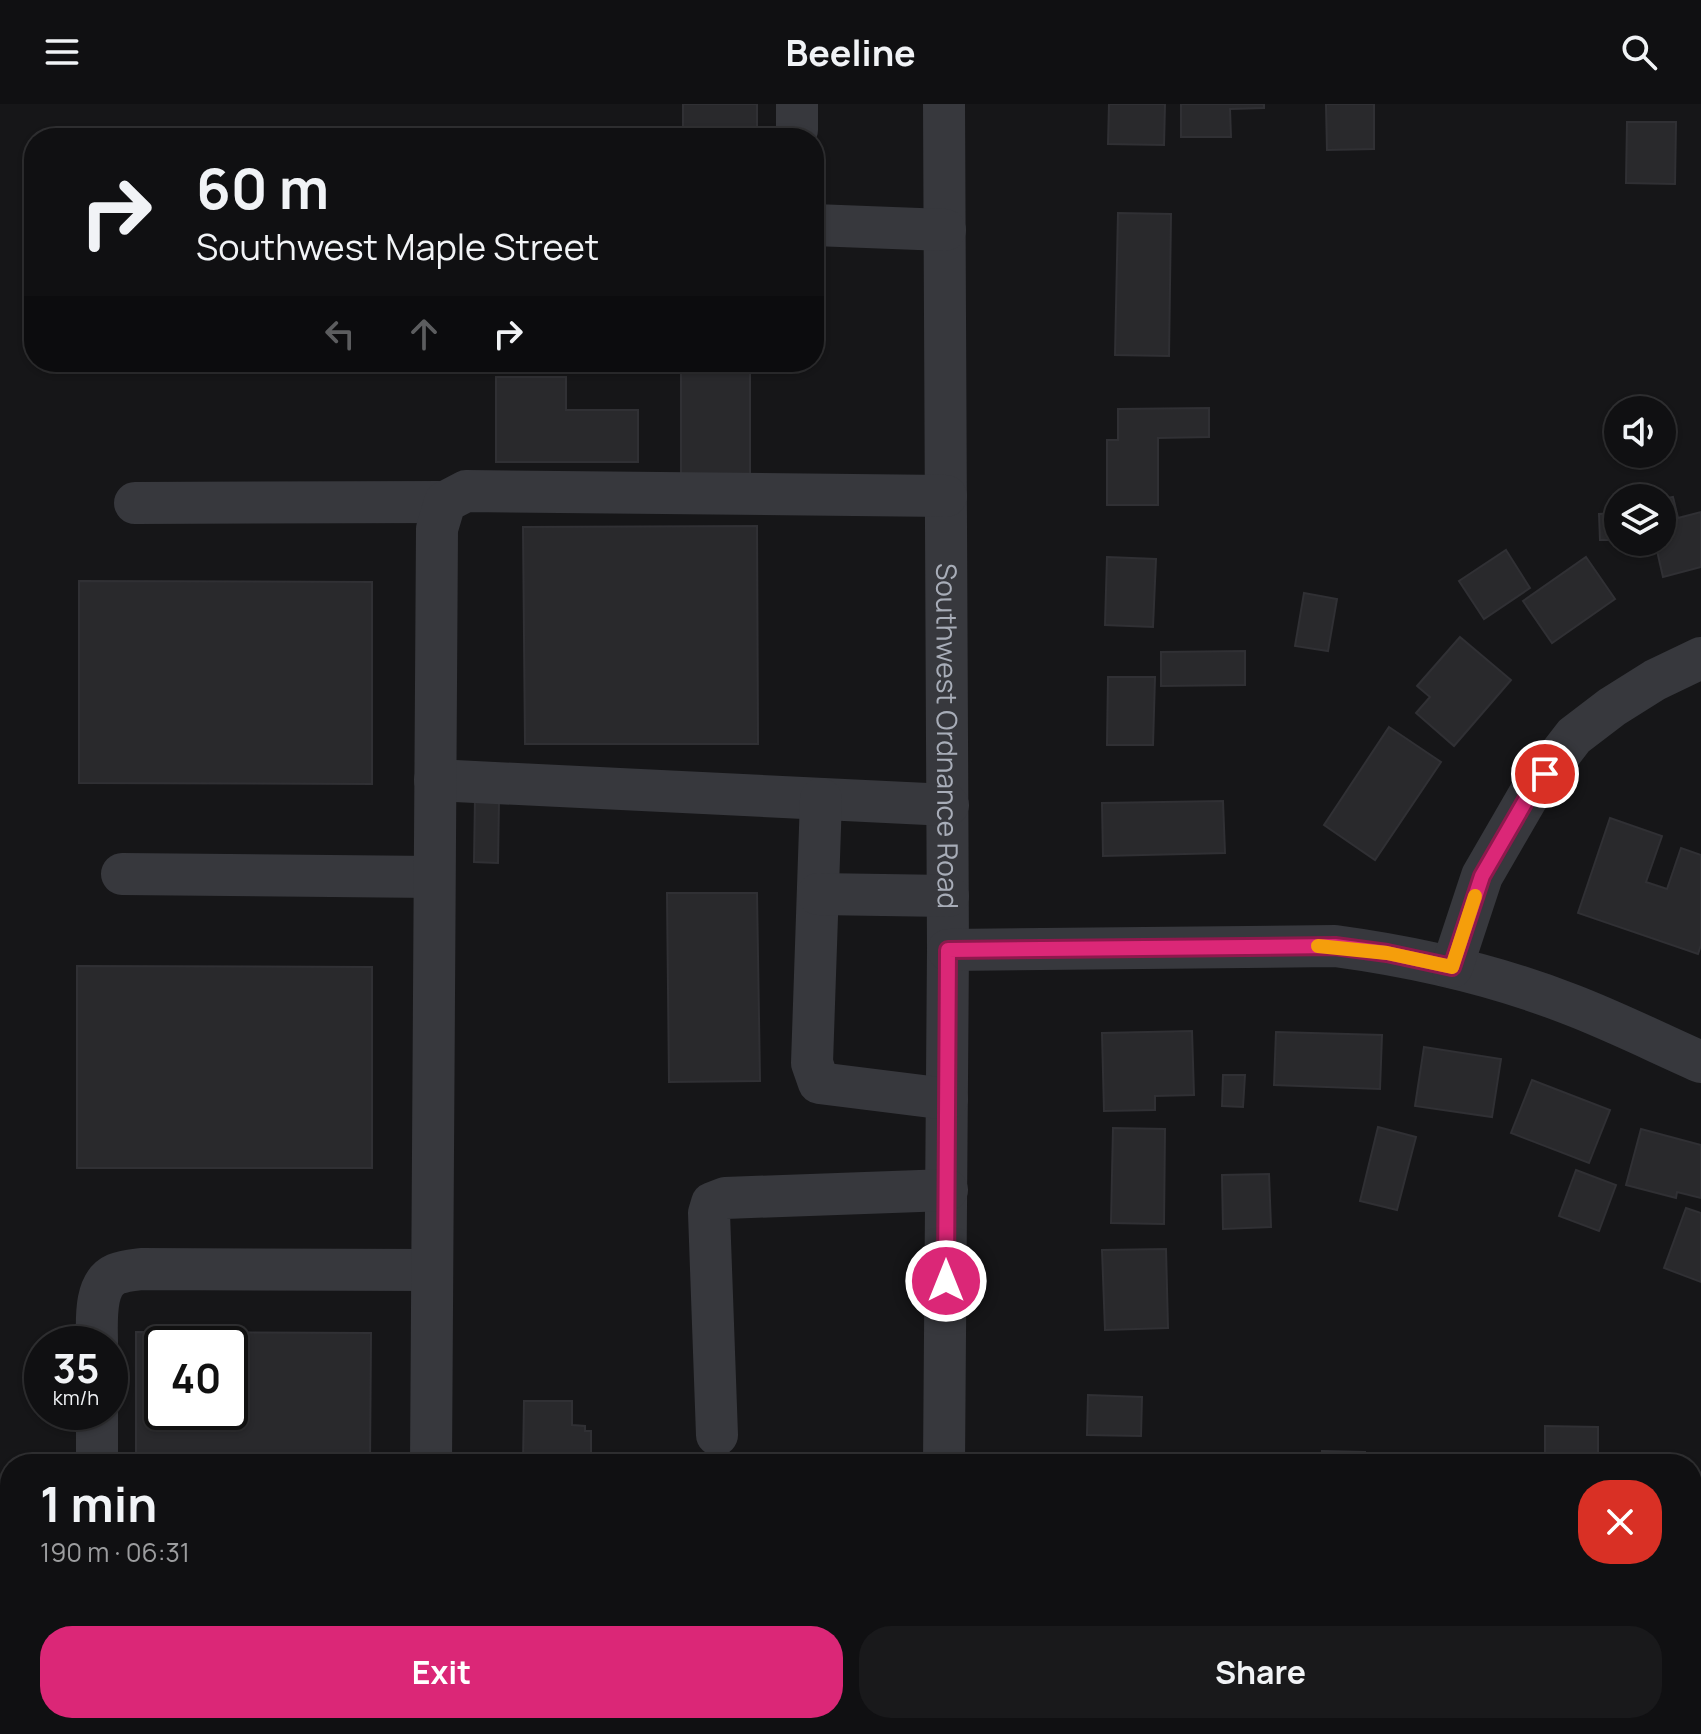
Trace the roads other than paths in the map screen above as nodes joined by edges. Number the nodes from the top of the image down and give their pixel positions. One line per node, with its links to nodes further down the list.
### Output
1 (944, 104): 3 (street, Southwest Ordnance Road)
2 (824, 225): 3 (street)
3 (945, 230): 4 (street, Southwest Ordnance Road)
4 (946, 496): 5 (street); 10 (street, Southwest Ordnance Road)
5 (445, 502): 6 (street); 8 (street)
6 (135, 503)
7 (1701, 658): 16 (street)
8 (435, 780): 9 (street); 12 (street)
9 (821, 799): 10 (street); 13 (street)
10 (948, 805): 14 (street, Southwest Ordnance Road)
11 (122, 874): 12 (street)
12 (434, 877): 20 (street)
13 (818, 894): 14 (street); 18 (street)
14 (948, 896): 15 (street, Southwest Ordnance Road)
15 (948, 950): 16 (street); 18 (street, Southwest Ordnance Road)
16 (1452, 967): 17 (street)
17 (1701, 1062)
18 (947, 1099): 19 (street, Southwest Ordnance Road)
19 (947, 1190): 23 (street); 26 (street, Southwest Ordnance Road)
20 (432, 1270): 21 (street); 25 (street)
21 (97, 1326)
22 (97, 1430): 24 (street)
23 (717, 1435)
24 (97, 1454)
25 (431, 1454)
26 (944, 1454)

